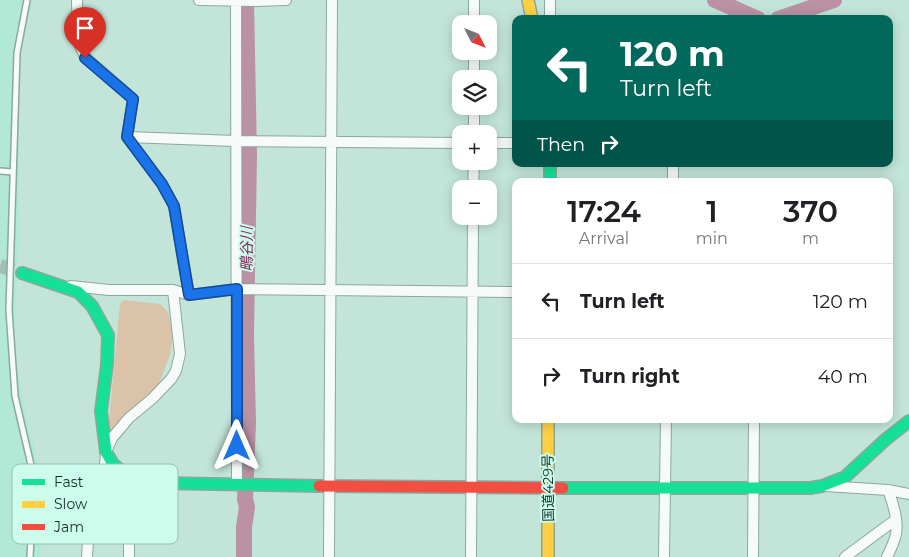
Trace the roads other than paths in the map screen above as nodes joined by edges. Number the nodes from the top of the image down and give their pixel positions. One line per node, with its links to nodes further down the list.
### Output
1 (27, 0): 20 (lane)
2 (77, 0): 13 (street)
3 (199, 0): 9 (street)
4 (286, 0): 9 (street)
5 (332, 0): 15 (street)
6 (474, 0): 10 (street)
7 (528, 0): 11 (main road)
8 (550, 0): 12 (street)
9 (236, 1): 14 (street)
10 (474, 15)
11 (531, 15)
12 (550, 15)
13 (127, 137): 14 (street); 29 (street)
14 (236, 141): 15 (street); 24 (street)
15 (331, 142): 16 (street); 26 (street)
16 (452, 143)
17 (497, 143): 18 (street)
18 (512, 143)
19 (0, 171): 20 (lane)
20 (13, 172): 35 (lane)
21 (473, 225): 27 (street)
22 (22, 273): 23 (main road)
23 (60, 285): 25 (street); 34 (main road)
24 (237, 289): 26 (street); 29 (street); 40 (street)
25 (173, 290): 29 (street); 34 (street)
26 (330, 291): 27 (street); 39 (street)
27 (472, 292): 28 (street); 42 (street)
28 (512, 292)
29 (189, 295)
30 (909, 421): 41 (main road)
31 (548, 423): 43 (main road, 国道429号)
32 (666, 423): 44 (street)
33 (754, 423): 45 (street)
34 (106, 452): 36 (street); 37 (main road)
35 (31, 464)
36 (105, 464)
37 (114, 464)
38 (178, 484): 40 (main road)
39 (329, 485): 40 (main road); 42 (main road); 55 (street)
40 (238, 486)
41 (822, 486): 45 (main road); 46 (street)
42 (472, 488): 43 (main road); 56 (street)
43 (548, 488): 44 (main road); 57 (main road, 国道429号)
44 (665, 488): 45 (main road); 58 (street)
45 (754, 488): 59 (street)
46 (888, 490): 47 (street); 48 (street)
47 (909, 494)
48 (896, 520): 60 (street); 61 (street)
49 (31, 544): 52 (lane)
50 (88, 544): 53 (street)
51 (129, 544): 54 (street)
52 (30, 557)
53 (87, 557)
54 (129, 557)
55 (329, 557)
56 (471, 557)
57 (548, 557)
58 (664, 557)
59 (753, 557)
60 (845, 557)
61 (887, 557)

